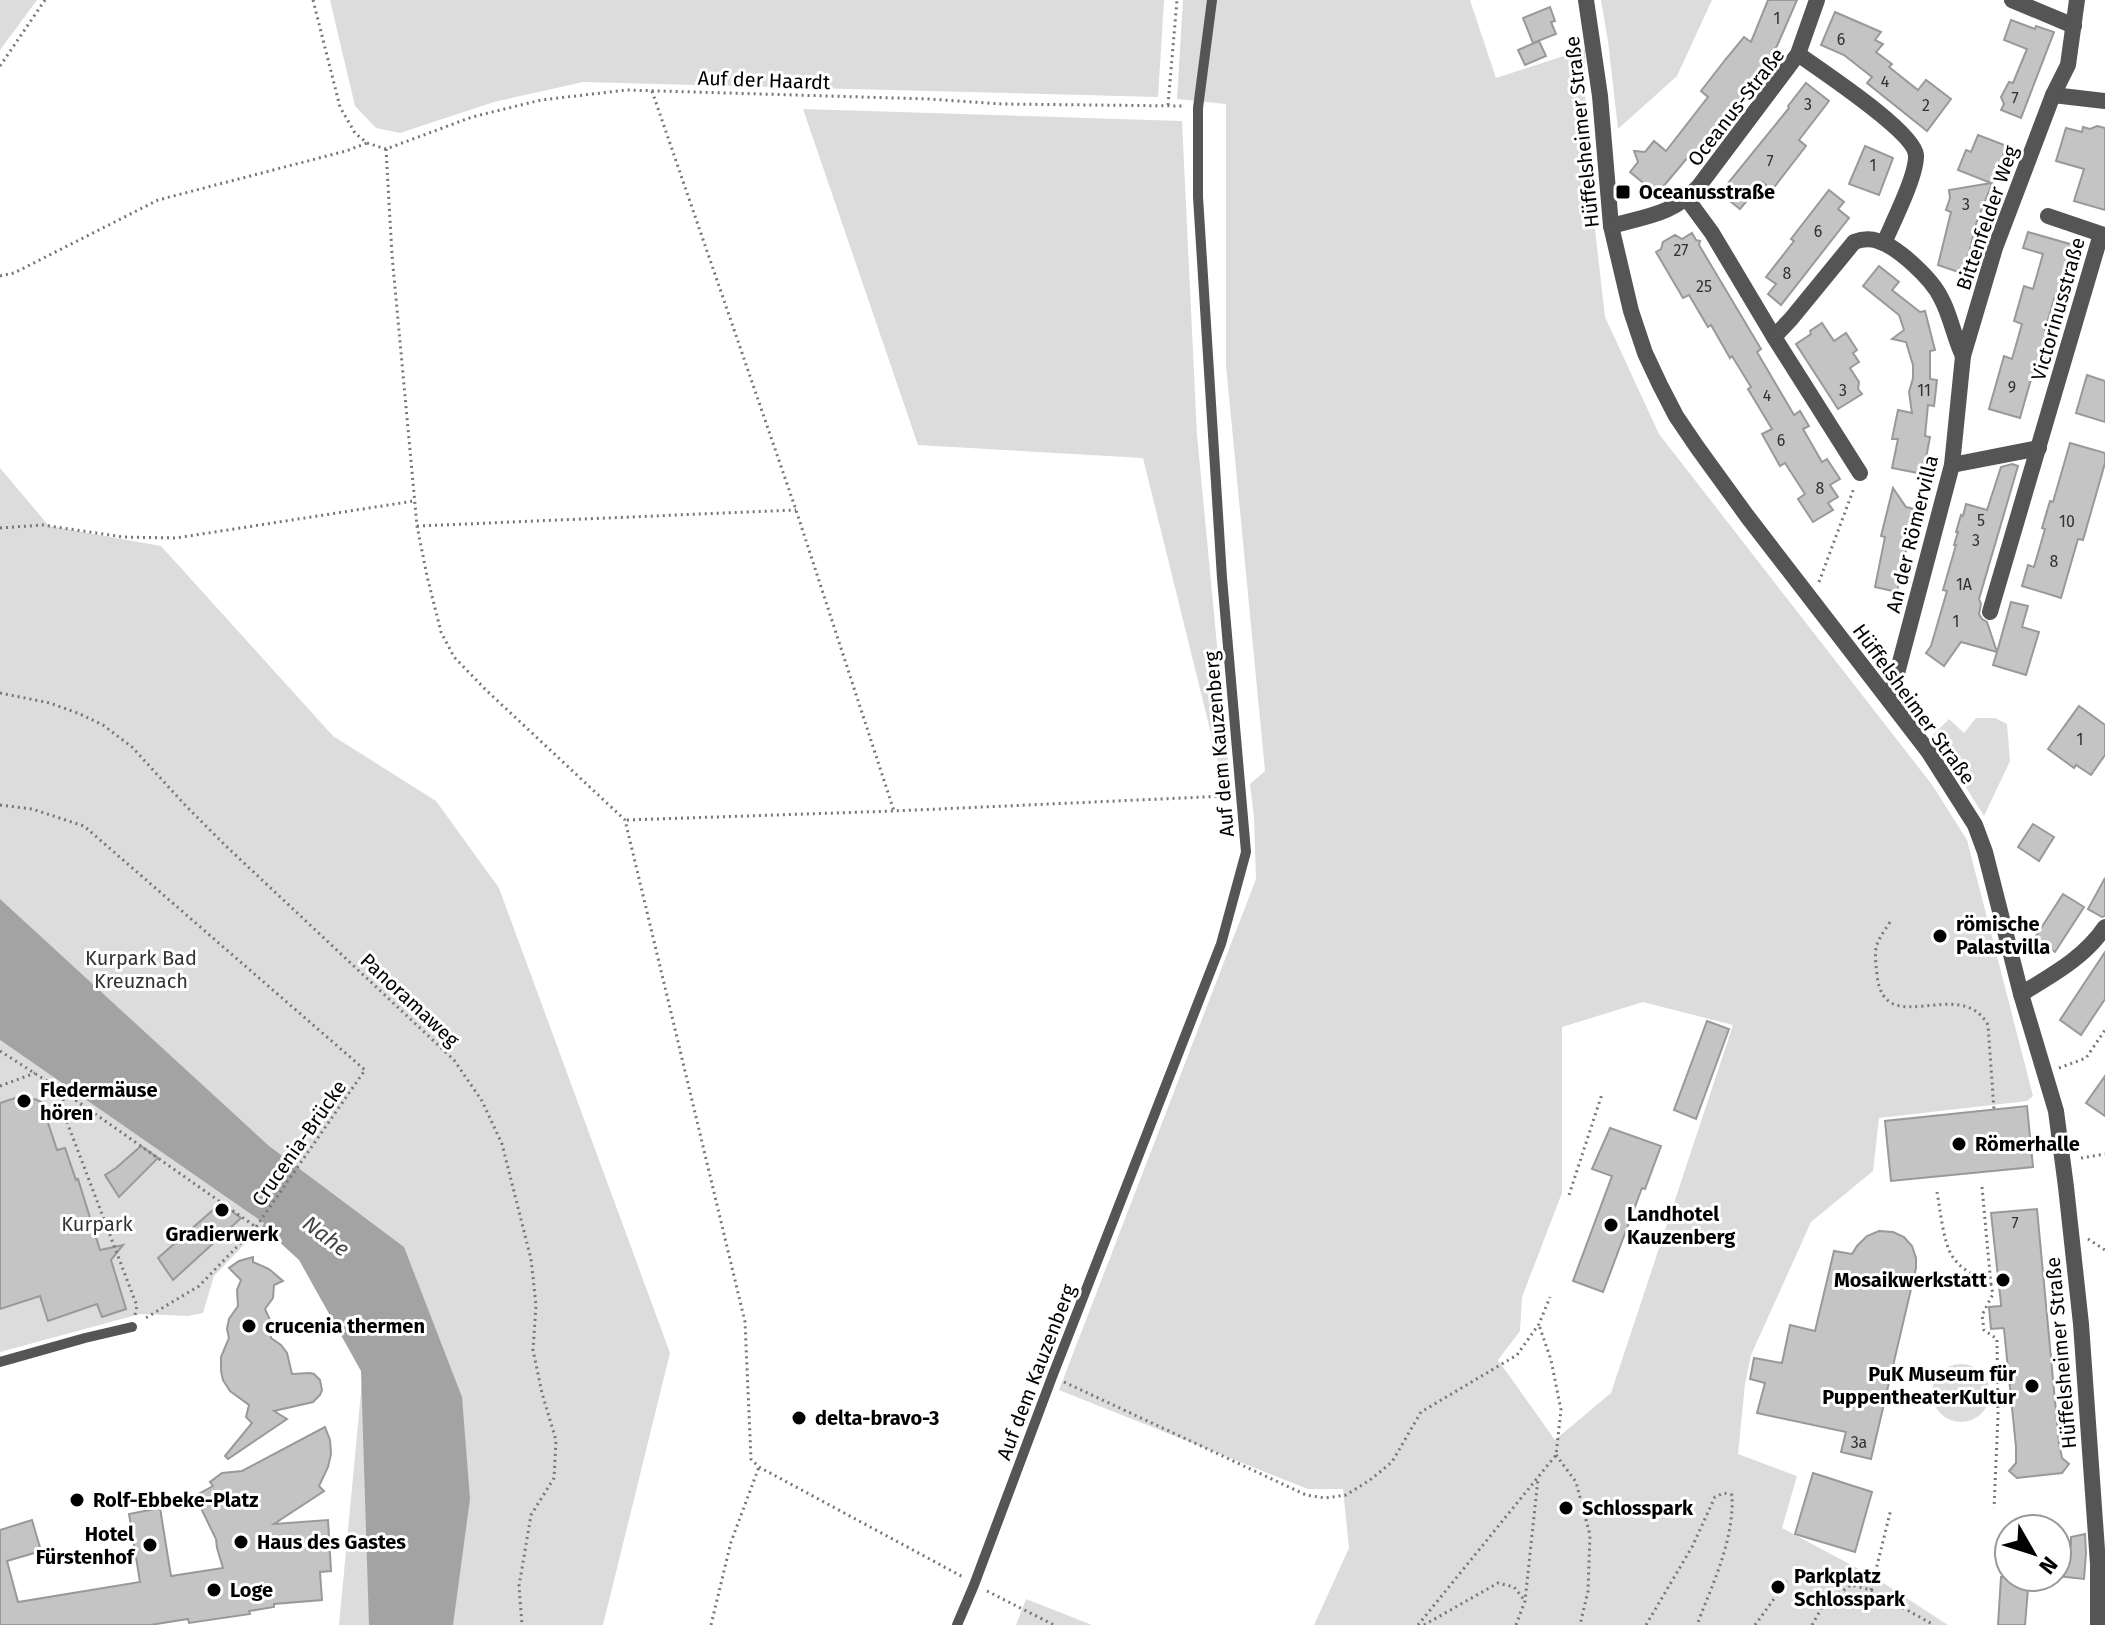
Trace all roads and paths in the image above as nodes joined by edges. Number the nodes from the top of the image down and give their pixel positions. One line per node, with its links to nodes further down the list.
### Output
1 (45, 0): 11 (path)
2 (313, 0): 15 (path)
3 (1177, 0): 12 (path, Auf der Haardt)
4 (1212, 0): 35 (lane, Auf dem Kauzenberg)
5 (1586, 0): 19 (street, Hüffelsheimer Straße)
6 (1817, 0): 10 (street)
7 (2012, 0): 9 (street)
8 (2077, 0): 9 (street, Bittenfelder Weg)
9 (2074, 26): 13 (street, Bittenfelder Weg)
10 (1798, 54): 17 (street, Oceanus-Straße); 20 (street, Oceanus-Straße)
11 (0, 66)
12 (652, 91): 16 (path, Auf der Haardt); 28 (path)
13 (2053, 95): 14 (street); 23 (street, Bittenfelder Weg)
14 (2105, 101)
15 (367, 143): 16 (path); 21 (path)
16 (386, 149): 27 (path)
17 (1687, 199): 19 (street, Oceanus-Straße); 22 (street)
18 (2048, 216): 24 (street, Victorinusstraße)
19 (1611, 226): 31 (street, Hüffelsheimer Straße)
20 (1884, 243): 22 (street); 23 (street, An der Römervilla)
21 (0, 276)
22 (1774, 337): 26 (street)
23 (1963, 356): 25 (street, An der Römervilla)
24 (2039, 448): 25 (street); 32 (street, Victorinusstraße)
25 (1952, 465): 34 (street, An der Römervilla)
26 (1860, 473): 31 (path)
27 (414, 501): 29 (path); 30 (path)
28 (796, 510): 29 (path); 37 (path)
29 (417, 526): 38 (path)
30 (0, 528)
31 (1809, 595): 34 (street, Hüffelsheimer Straße)
32 (1990, 612)
33 (0, 693): 72 (path, Panoramaweg)
34 (1890, 700): 41 (street, Hüffelsheimer Straße)
35 (1242, 795): 37 (path); 61 (lane, Auf dem Kauzenberg)
36 (0, 805): 55 (path, Crucenia-Brücke)
37 (894, 811): 38 (path)
38 (625, 820): 63 (path)
39 (1890, 922): 49 (path)
40 (2105, 927): 41 (street)
41 (2021, 994): 45 (street, Hüffelsheimer Straße)
42 (2105, 1030): 45 (path)
43 (0, 1051): 44 (path)
44 (35, 1073): 46 (path); 47 (path)
45 (2044, 1073): 51 (street, Hüffelsheimer Straße)
46 (0, 1086)
47 (64, 1092): 55 (path); 59 (path)
48 (1602, 1094): 54 (path)
49 (1994, 1110)
50 (2105, 1154): 51 (path)
51 (2062, 1160): 71 (street, Hüffelsheimer Straße)
52 (1982, 1187): 56 (path)
53 (1937, 1192): 56 (path)
54 (1569, 1195)
55 (256, 1227): 59 (path, Crucenia-Brücke)
56 (1991, 1285): 65 (path)
57 (1550, 1297): 58 (path)
58 (1539, 1324): 61 (path); 62 (path)
59 (132, 1327): 60 (lane)
60 (0, 1362)
61 (1052, 1377): 68 (lane, Auf dem Kauzenberg)
62 (1556, 1455): 64 (path); 78 (path)
63 (759, 1467): 68 (path); 73 (path)
64 (1538, 1479): 70 (path); 76 (path)
65 (1994, 1508)
66 (1891, 1509): 69 (path)
67 (1787, 1581): 81 (path)
68 (974, 1585): 74 (lane, Auf dem Kauzenberg); 75 (path)
69 (1871, 1590): 82 (path); 83 (path)
70 (1525, 1601): 76 (path); 77 (path)
71 (2100, 1623)
72 (522, 1625)
73 (711, 1625)
74 (957, 1625)
75 (1054, 1625)
76 (1421, 1625)
77 (1516, 1625)
78 (1580, 1625)
79 (1646, 1625): 80 (path)
80 (1697, 1625)
81 (1755, 1625)
82 (1812, 1625)
83 (1934, 1625)

